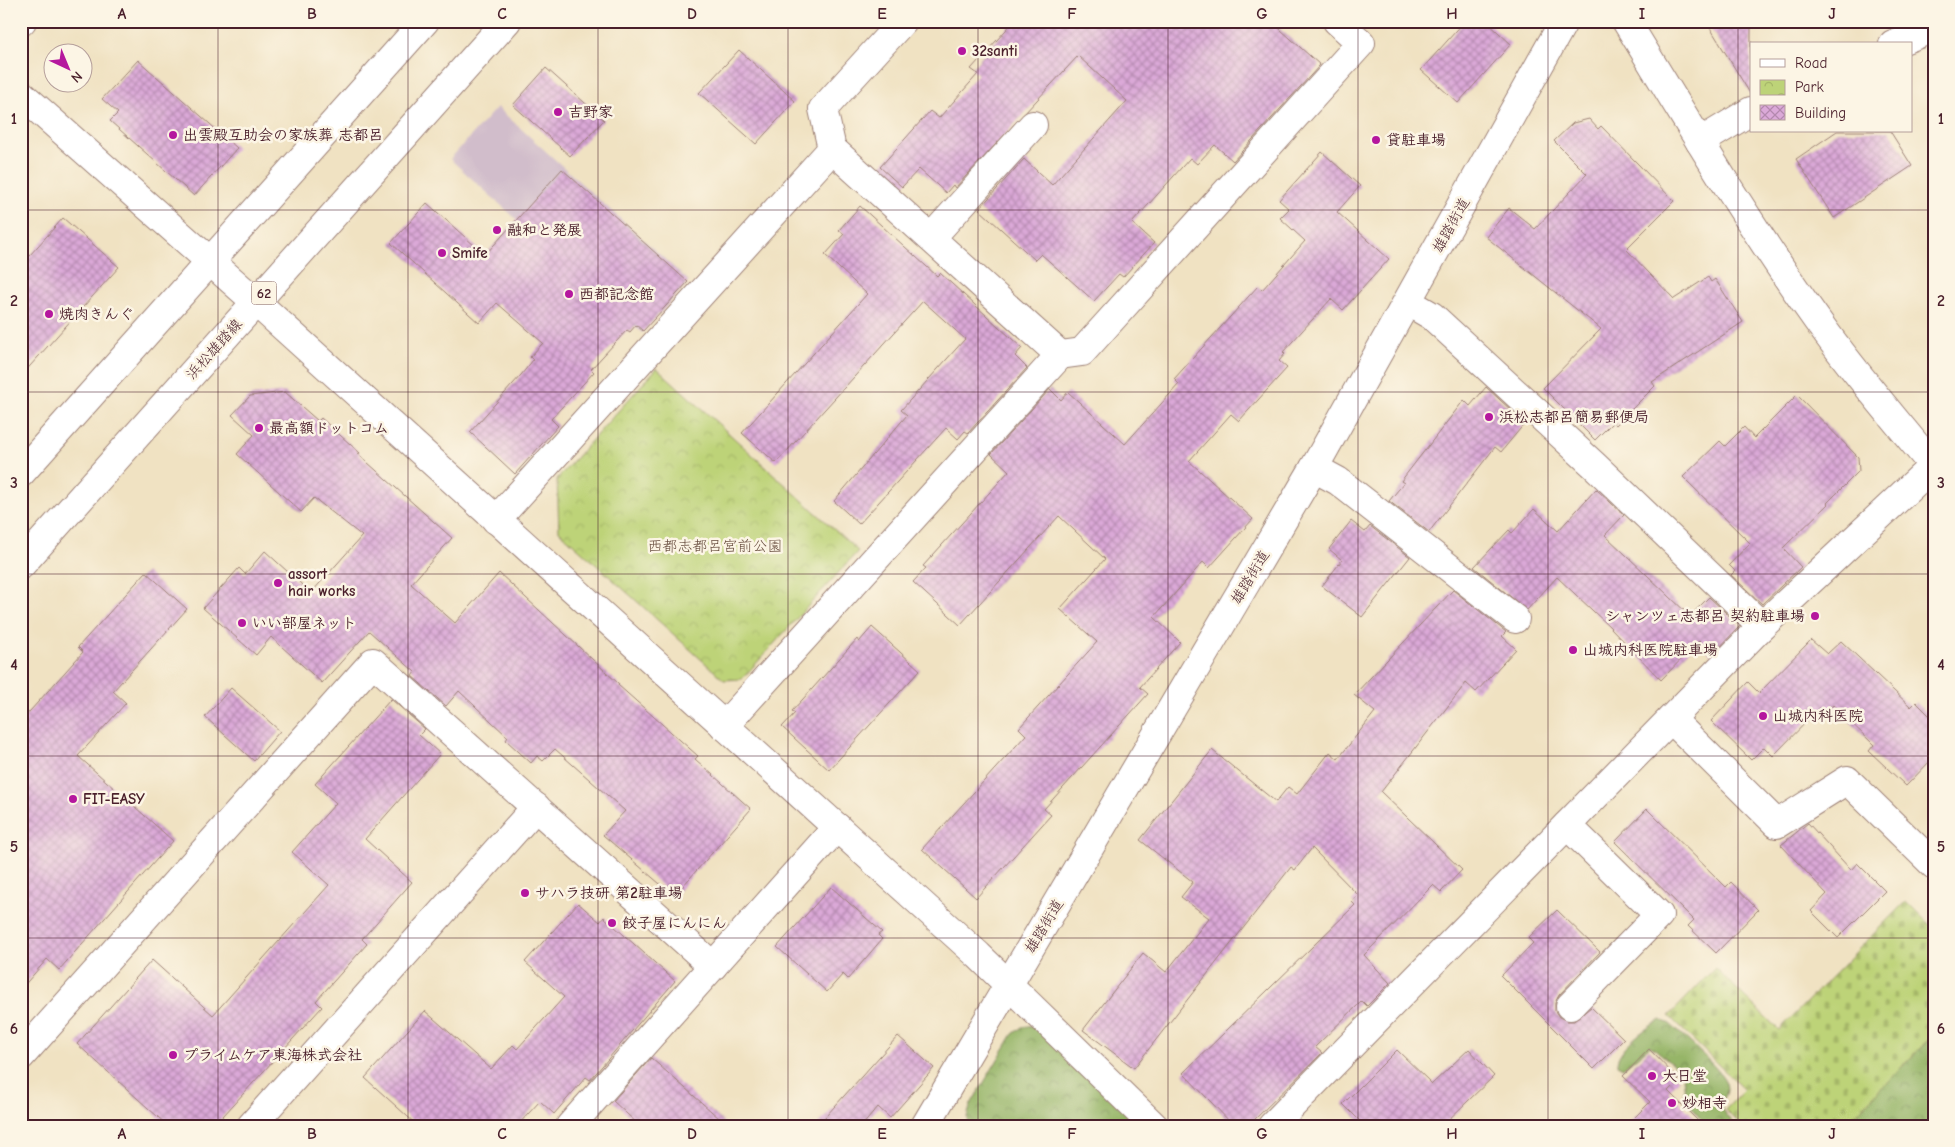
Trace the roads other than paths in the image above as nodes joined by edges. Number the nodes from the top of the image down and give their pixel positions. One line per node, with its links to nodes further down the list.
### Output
1 (425, 21): 15 (street)
2 (507, 21): 16 (street, 浜松雄踏線 / 62)
3 (903, 21): 13 (street)
4 (1337, 21): 18 (street)
5 (1564, 21): 17 (street, 雄踏街道)
6 (1626, 21): 12 (street)
7 (1934, 28): 8 (street)
8 (1898, 42)
9 (21, 94): 15 (street)
10 (1750, 112): 12 (street)
11 (1034, 125): 14 (street)
12 (1700, 142): 19 (street)
13 (832, 149): 14 (street); 22 (street)
14 (931, 238): 18 (street)
15 (212, 262): 16 (street); 21 (street)
16 (256, 302): 22 (street); 23 (street, 浜松雄踏線 / 62)
17 (1408, 302): 20 (street, 雄踏街道); 25 (street)
18 (1060, 355): 27 (street)
19 (1934, 466): 25 (street)
20 (1314, 468): 24 (street); 33 (street, 雄踏街道)
21 (21, 473)
22 (496, 520): 27 (street)
23 (21, 565)
24 (1515, 619)
25 (1762, 626): 26 (street)
26 (1671, 720): 29 (street); 31 (street)
27 (724, 726): 30 (street)
28 (536, 808): 32 (street); 35 (street); 37 (street)
29 (1567, 825): 34 (street); 40 (street)
30 (837, 827): 32 (street); 33 (street)
31 (1934, 865)
32 (713, 966): 38 (street)
33 (1010, 984): 36 (street, 雄踏街道); 39 (street)
34 (1570, 1006)
35 (21, 1056)
36 (936, 1121)
37 (251, 1126)
38 (570, 1126)
39 (1154, 1126)
40 (1272, 1126)

